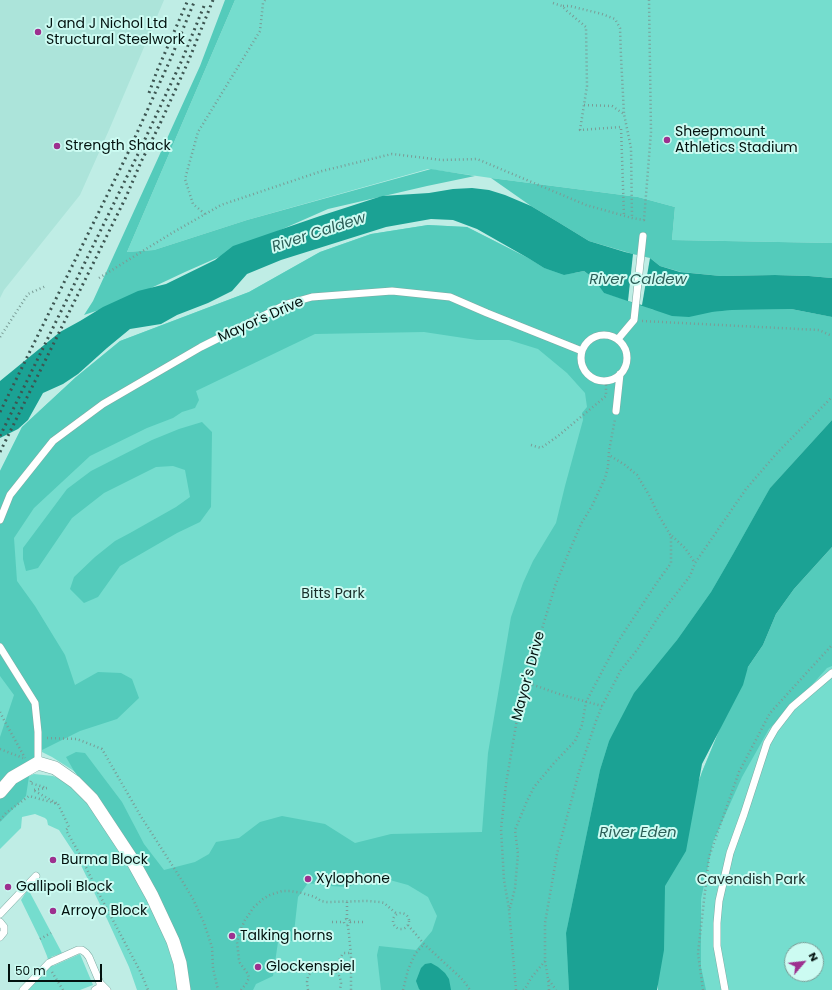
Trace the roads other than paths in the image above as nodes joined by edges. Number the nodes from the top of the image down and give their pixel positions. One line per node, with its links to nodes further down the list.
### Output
1 (643, 236): 2 (lane)
2 (618, 339): 3 (lane); 4 (lane)
3 (582, 351): 4 (lane); 6 (lane, Mayor's Drive)
4 (620, 374): 5 (lane)
5 (616, 411)
6 (0, 520)
7 (0, 647): 9 (lane)
8 (832, 673): 20 (lane)
9 (38, 763): 10 (street); 19 (street)
10 (0, 792)
11 (36, 876): 12 (lane)
12 (0, 914)
13 (0, 922): 14 (lane)
14 (0, 937)
15 (100, 983): 16 (lane); 17 (lane); 18 (lane)
16 (23, 990)
17 (95, 990)
18 (107, 990)
19 (184, 990)
20 (725, 990)

